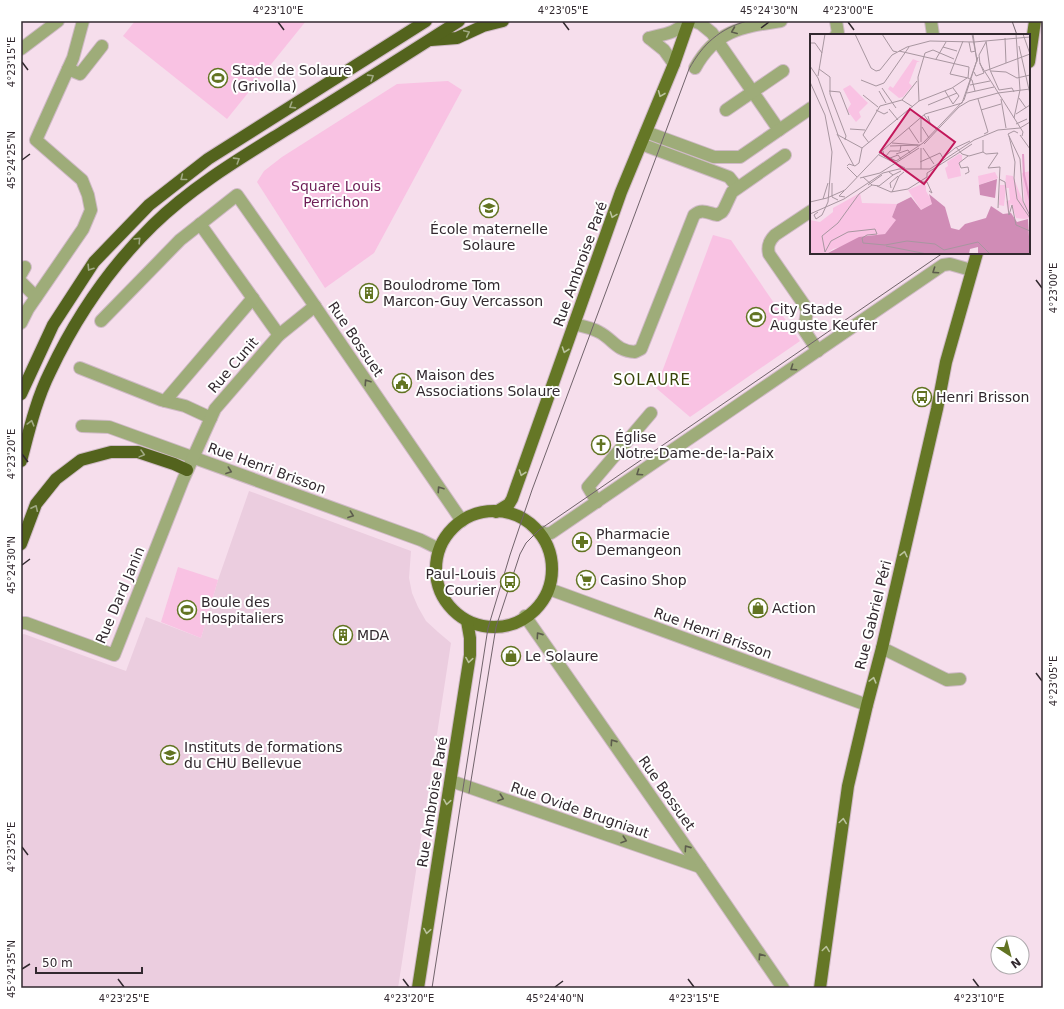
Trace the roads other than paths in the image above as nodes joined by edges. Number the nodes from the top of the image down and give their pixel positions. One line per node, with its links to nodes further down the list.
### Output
1 (58, 21): 17 (street)
2 (83, 21): 21 (street)
3 (426, 21): 45 (highway, one-way to 45)
4 (459, 21): 14 (highway)
5 (503, 21): 14 (highway, one-way to 5)
6 (688, 21): 19 (main road, Rue Ambroise Paré); 19 (street)
7 (693, 21): 15 (street)
8 (781, 21): 15 (street, one-way to 15)
9 (836, 21): 12 (street)
10 (931, 21): 13 (street)
11 (1035, 21): 18 (main road)
12 (837, 34)
13 (933, 34)
14 (430, 40): 51 (highway, one-way to 14)
15 (717, 41): 20 (street); 23 (street)
16 (102, 46): 21 (street)
17 (21, 49)
18 (1030, 55)
19 (674, 64): 27 (main road, Rue Ambroise Paré, one-way to 27)
20 (695, 68)
21 (68, 70): 36 (street)
22 (783, 71): 23 (street)
23 (752, 92): 25 (street); 26 (street)
24 (810, 109): 26 (street)
25 (726, 110)
26 (779, 130): 27 (street)
27 (646, 132): 28 (main road, Rue Ambroise Paré)
28 (641, 144): 30 (street); 41 (main road, Rue Ambroise Paré, one-way to 41)
29 (784, 155): 30 (street)
30 (737, 188): 41 (street)
31 (810, 212): 43 (street)
32 (200, 224): 37 (street); 38 (street, Rue Bossuet); 39 (street)
33 (977, 254): 34 (main road, Rue Gabriel Péri)
34 (971, 270): 43 (street, one-way to 43); 63 (main road, Rue Gabriel Péri, one-way to 34)
35 (21, 282): 36 (street)
36 (36, 297): 40 (street)
37 (253, 298): 42 (street); 46 (street)
38 (315, 306): 42 (street, Rue Cunit); 55 (street, Rue Bossuet, one-way to 38)
39 (101, 321)
40 (21, 323)
41 (574, 324): 54 (main road, Rue Ambroise Paré, one-way to 54)
42 (279, 335): 48 (street, Rue Cunit)
43 (818, 351): 53 (street, one-way to 53)
44 (77, 367): 46 (street)
45 (21, 394)
46 (165, 401): 48 (street)
47 (651, 413): 53 (street)
48 (211, 418): 50 (street, Rue Cunit)
49 (82, 426): 50 (street, Rue Henri Brisson)
50 (192, 458): 52 (street, Rue Dard Janin); 58 (street, Rue Henri Brisson, one-way to 58)
51 (21, 461)
52 (187, 470): 57 (highway, one-way to 52); 62 (street, Rue Dard Janin)
53 (597, 502): 56 (street)
54 (496, 512): 55 (main road); 56 (main road)
55 (462, 521): 58 (main road)
56 (542, 532): 59 (main road)
57 (21, 544)
58 (439, 549): 61 (main road)
59 (549, 589): 60 (main road); 65 (street, Rue Henri Brisson)
60 (525, 616): 61 (main road); 67 (street, Rue Bossuet, one-way to 60)
61 (467, 622): 66 (main road, Rue Ambroise Paré, one-way to 66)
62 (21, 623)
63 (882, 648): 64 (street); 65 (main road, Rue Gabriel Péri, one-way to 63)
64 (960, 679)
65 (867, 705): 70 (main road, Rue Gabriel Péri, one-way to 65)
66 (450, 781): 67 (street, Rue Ovide Brugniaut, one-way to 67); 68 (main road, Rue Ambroise Paré, one-way to 68)
67 (700, 867): 69 (street, Rue Bossuet, one-way to 67)
68 (418, 988)
69 (783, 988)
70 (820, 988)

